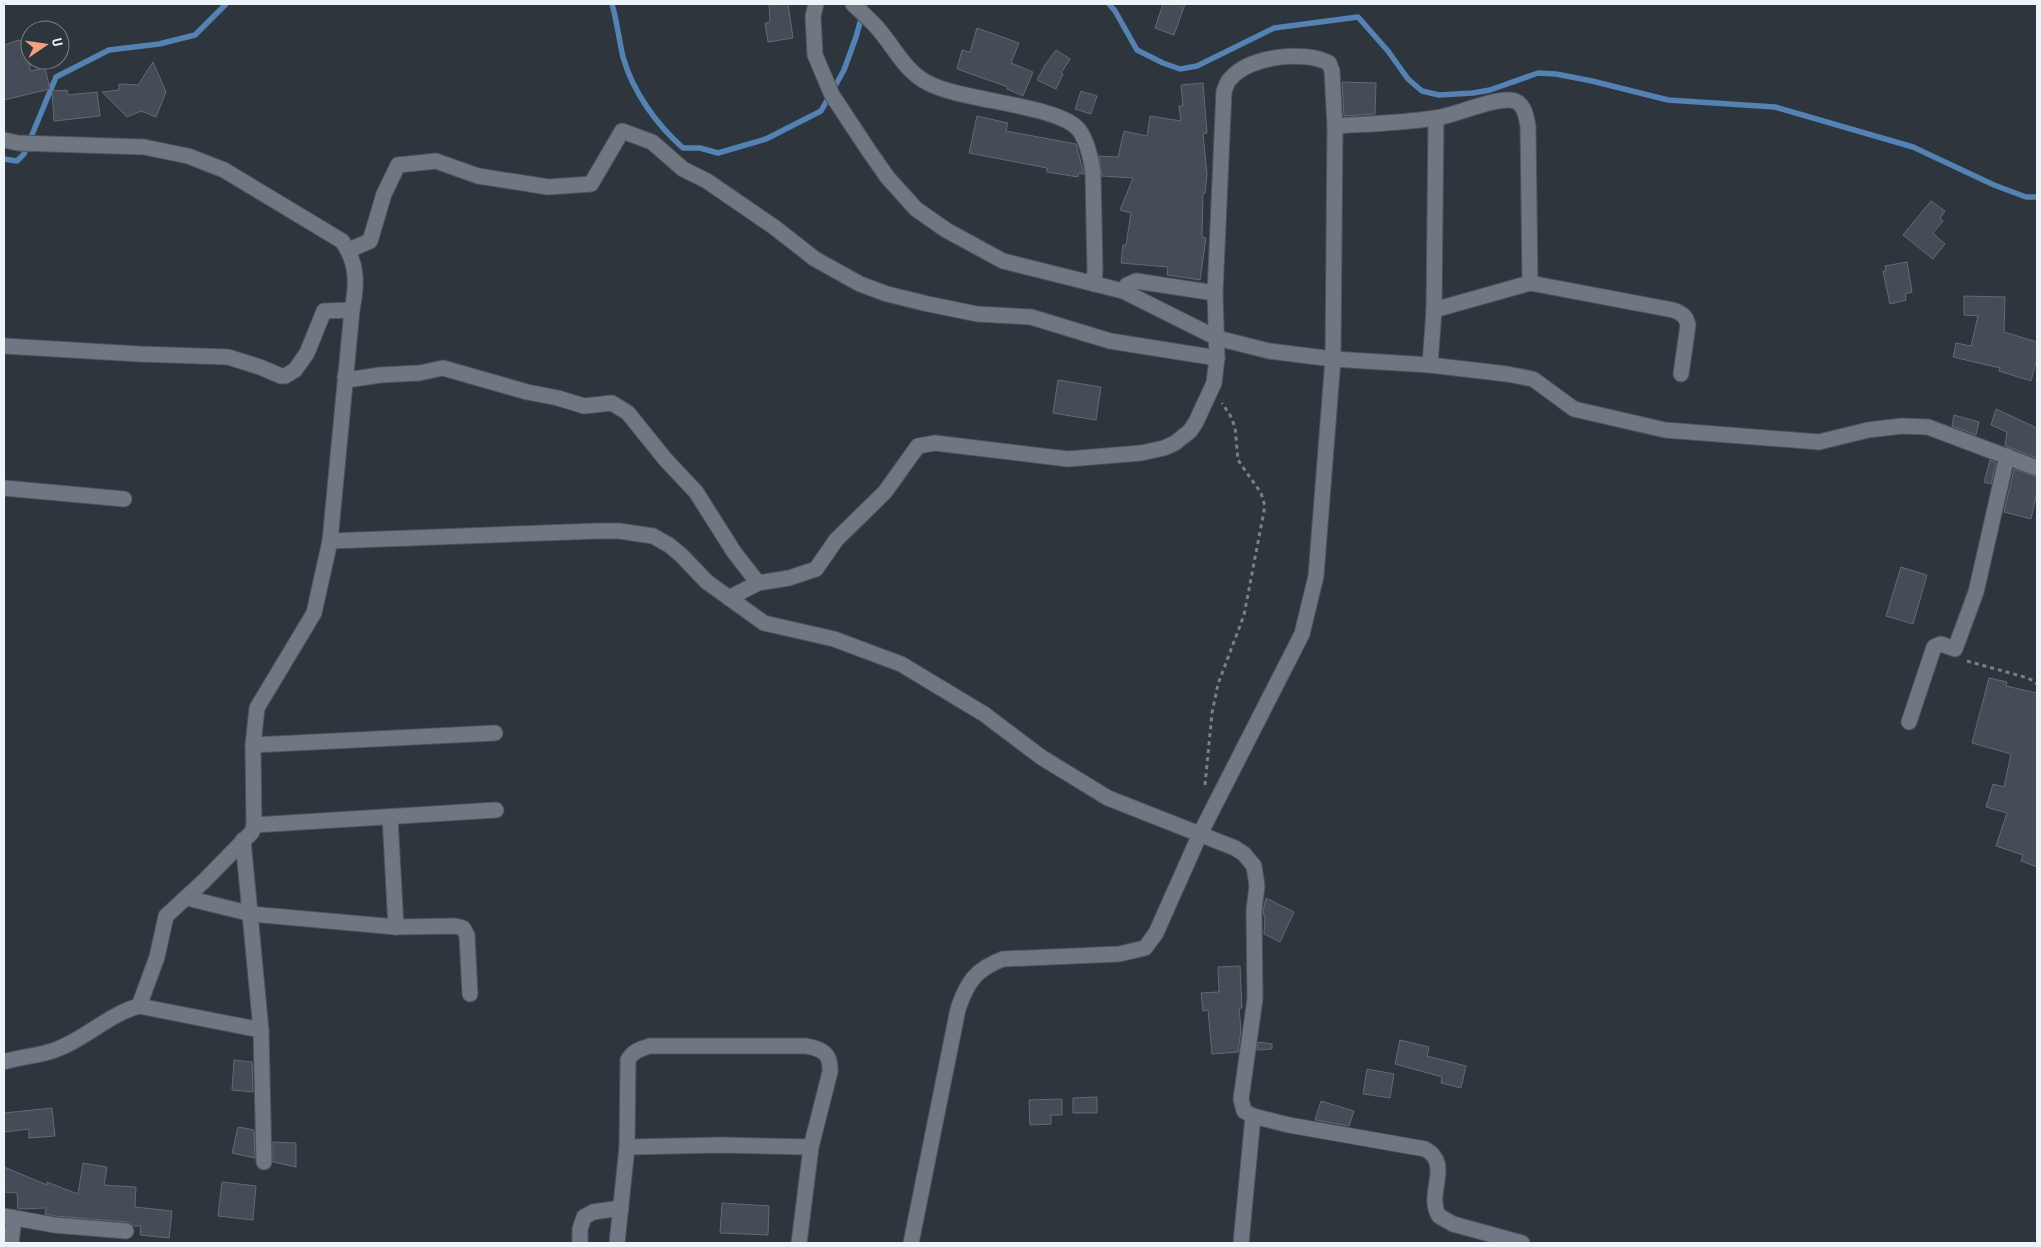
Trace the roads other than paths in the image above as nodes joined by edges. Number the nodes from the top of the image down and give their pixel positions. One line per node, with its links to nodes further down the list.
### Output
1 (816, 4): 8 (street)
2 (853, 4): 8 (street)
3 (1436, 118): 4 (street); 7 (street); 12 (street)
4 (1335, 126): 10 (street); 16 (street)
5 (4, 140): 6 (street)
6 (349, 250): 11 (street); 15 (street)
7 (1530, 283): 12 (street); 18 (street)
8 (1094, 284): 9 (street)
9 (1123, 291): 10 (street); 13 (street)
10 (1214, 293): 13 (street)
11 (352, 310): 14 (street); 19 (street)
12 (1434, 310): 17 (street)
13 (1217, 338): 15 (street); 16 (street)
14 (4, 346)
15 (1217, 358): 25 (street)
16 (1333, 359): 17 (street); 33 (street)
17 (1430, 365): 20 (street)
18 (1681, 374)
19 (345, 377): 24 (street); 25 (street)
20 (2007, 456): 21 (street); 27 (street)
21 (2037, 468)
22 (4, 488): 23 (street)
23 (124, 499)
24 (330, 541): 26 (street); 29 (street)
25 (758, 583): 26 (street)
26 (729, 598): 33 (street)
27 (1909, 722)
28 (495, 733): 29 (street)
29 (253, 744): 32 (street)
30 (496, 810): 31 (street)
31 (390, 817): 32 (street); 37 (street)
32 (254, 825): 34 (street)
33 (1200, 834): 42 (street); 53 (street)
34 (243, 840): 35 (street); 36 (street)
35 (187, 898): 36 (street); 39 (street)
36 (252, 914): 37 (street); 40 (street)
37 (396, 927): 38 (street)
38 (470, 994)
39 (139, 1006): 40 (street); 41 (street)
40 (261, 1030): 45 (street)
41 (4, 1062)
42 (1254, 1116): 54 (street); 55 (street)
43 (627, 1147): 44 (street); 44 (street); 46 (street)
44 (811, 1147): 52 (street)
45 (264, 1162)
46 (621, 1208): 50 (street); 51 (street)
47 (9, 1217): 48 (street); 49 (street)
48 (126, 1232)
49 (11, 1243)
50 (580, 1243)
51 (617, 1243)
52 (800, 1243)
53 (910, 1243)
54 (1241, 1243)
55 (1522, 1243)

